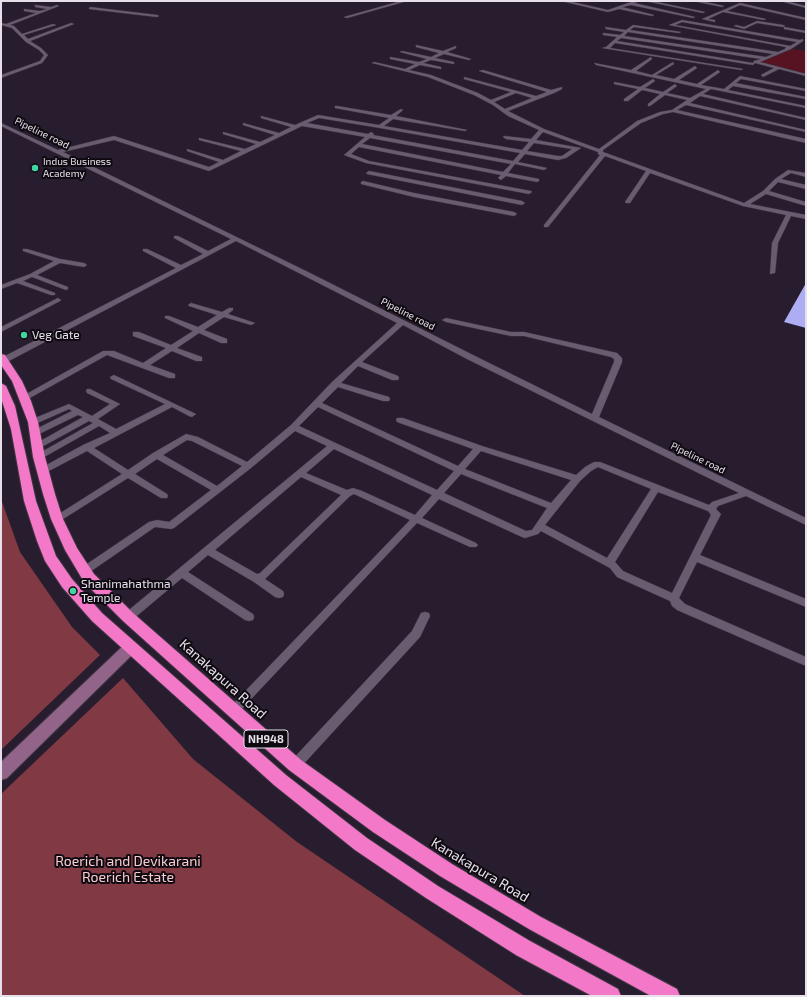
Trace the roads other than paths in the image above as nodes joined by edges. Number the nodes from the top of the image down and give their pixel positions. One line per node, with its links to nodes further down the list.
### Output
1 (405, 1): 25 (street)
2 (563, 1): 15 (street)
3 (638, 1): 9 (street)
4 (647, 1): 20 (street)
5 (672, 1): 17 (street)
6 (695, 1): 16 (street)
7 (745, 1): 10 (street)
8 (782, 1): 13 (street)
9 (632, 4): 15 (street); 27 (street)
10 (739, 4): 12 (street); 28 (street)
11 (36, 6): 19 (street)
12 (732, 7): 16 (street); 30 (street)
13 (806, 7)
14 (90, 8): 22 (street)
15 (620, 8): 23 (street)
16 (722, 8): 21 (street); 29 (street)
17 (714, 9)
18 (25, 10): 19 (street)
19 (42, 12): 34 (street)
20 (703, 12)
21 (713, 15): 24 (street); 27 (street)
22 (157, 16)
23 (660, 16)
24 (720, 16)
25 (346, 17)
26 (675, 19): 31 (street)
27 (705, 19): 36 (street)
28 (806, 19)
29 (766, 20)
30 (792, 20)
31 (682, 21): 47 (street); 47 (street)
32 (1, 24): 34 (street)
33 (72, 24): 40 (street)
34 (7, 25): 45 (street)
35 (54, 25): 39 (street)
36 (748, 26): 37 (street); 43 (street)
37 (755, 27)
38 (606, 28): 41 (street)
39 (37, 30): 40 (street); 45 (street)
40 (53, 31): 48 (street)
41 (628, 31): 46 (street); 55 (street); 55 (street)
42 (776, 32): 47 (street)
43 (806, 32)
44 (604, 34): 46 (street)
45 (21, 35): 48 (street)
46 (621, 36): 49 (street); 58 (street)
47 (801, 40): 50 (street)
48 (27, 41): 78 (street)
49 (614, 42): 64 (street); 64 (street)
50 (806, 45)
51 (417, 46): 54 (street)
52 (455, 47): 54 (street)
53 (402, 52): 59 (street)
54 (445, 53): 59 (street); 60 (street)
55 (780, 53): 58 (street)
56 (391, 58): 65 (street)
57 (651, 58): 72 (street)
58 (766, 58): 64 (street)
59 (431, 59): 62 (street); 65 (street)
60 (469, 59)
61 (374, 63): 70 (street)
62 (453, 63)
63 (673, 63): 80 (street)
64 (755, 63): 69 (street)
65 (419, 64): 68 (street); 70 (street)
66 (596, 64): 72 (street)
67 (695, 67): 82 (street)
68 (439, 68)
69 (778, 68): 74 (street); 76 (street)
70 (406, 70): 98 (street)
71 (481, 71): 91 (street)
72 (632, 71): 80 (street)
73 (718, 71): 84 (street)
74 (799, 73): 75 (street); 77 (street)
75 (806, 75)
76 (763, 76)
77 (793, 76)
78 (1, 77)
79 (466, 78): 90 (street)
80 (653, 78): 82 (street); 87 (street)
81 (616, 83): 87 (street)
82 (675, 83): 84 (street); 92 (street)
83 (732, 84): 88 (street); 89 (street); 95 (street)
84 (698, 85): 86 (street)
85 (560, 88): 91 (street)
86 (710, 88): 89 (street); 93 (street)
87 (641, 89): 92 (street); 96 (street)
88 (806, 90)
89 (725, 91): 101 (street)
90 (515, 92): 94 (street); 98 (street)
91 (552, 92): 94 (street)
92 (664, 94): 97 (street); 100 (street)
93 (699, 95): 97 (street); 108 (street)
94 (537, 98): 104 (street)
95 (806, 98)
96 (626, 100)
97 (691, 100): 99 (street)
98 (490, 102): 104 (street)
99 (685, 103): 105 (street); 116 (street)
100 (650, 105)
101 (806, 107)
102 (336, 108): 107 (street)
103 (402, 110): 107 (street)
104 (504, 111): 115 (street)
105 (673, 111): 123 (street); 132 (street)
106 (263, 117): 113 (street)
107 (392, 117): 112 (street); 114 (street)
108 (806, 119)
109 (1, 124): 130 (street, Pipeline road)
110 (245, 124): 118 (street)
111 (302, 124): 112 (street); 113 (street); 119 (street)
112 (380, 126): 119 (street); 131 (street)
113 (296, 127): 118 (street)
114 (465, 130)
115 (542, 130): 122 (street); 126 (street)
116 (806, 131)
117 (225, 133): 124 (street)
118 (280, 135): 124 (street)
119 (369, 136): 125 (street); 134 (street)
120 (506, 137): 122 (street)
121 (201, 139): 129 (street)
122 (532, 141): 127 (street); 131 (street)
123 (806, 141)
124 (261, 144): 129 (street)
125 (357, 145): 138 (street); 143 (street)
126 (587, 147): 127 (street); 132 (street)
127 (574, 149): 131 (street)
128 (189, 150): 133 (street)
129 (246, 151): 133 (street)
130 (57, 152): 133 (street); 158 (street, Pipeline road)
131 (524, 152): 134 (street)
132 (602, 153): 136 (street); 156 (street)
133 (224, 162)
134 (514, 162): 135 (street); 138 (street)
135 (544, 168)
136 (649, 170): 148 (street); 151 (street)
137 (369, 173): 147 (street)
138 (504, 174): 140 (street); 143 (street)
139 (806, 175): 141 (street)
140 (537, 180)
141 (777, 180): 144 (street); 146 (street)
142 (363, 183): 152 (street)
143 (494, 185): 145 (street); 147 (street)
144 (806, 187)
145 (529, 192)
146 (764, 192): 150 (street); 151 (street)
147 (486, 195): 149 (street); 152 (street)
148 (628, 202)
149 (522, 203)
150 (806, 204)
151 (744, 205): 154 (street)
152 (473, 209): 153 (street)
153 (514, 214)
154 (789, 214): 155 (street); 165 (street)
155 (806, 217)
156 (546, 226)
157 (176, 237): 161 (street)
158 (236, 239): 161 (street); 175 (street, Pipeline road)
159 (24, 250): 162 (street)
160 (145, 250): 164 (street)
161 (209, 254): 164 (street)
162 (59, 261): 163 (street); 166 (street)
163 (84, 265)
164 (182, 268): 182 (street)
165 (772, 274)
166 (32, 275): 167 (street); 169 (street)
167 (18, 281): 168 (street); 177 (street)
168 (1, 288)
169 (66, 288)
170 (192, 305): 172 (street)
171 (231, 309): 172 (street)
172 (224, 315): 176 (street); 178 (street)
173 (167, 317): 178 (street)
174 (446, 320): 197 (street)
175 (402, 322): 184 (street); 197 (street, Pipeline road)
176 (251, 323)
177 (1, 330)
178 (200, 330): 180 (street); 181 (street)
179 (136, 334): 181 (street)
180 (224, 341)
181 (173, 347): 183 (street); 185 (street)
182 (2, 359): 192 (highway, Kanakapura Road / NH948)
183 (199, 359)
184 (357, 363): 188 (street); 189 (street)
185 (145, 365): 186 (street); 192 (street)
186 (172, 376)
187 (114, 377): 195 (street)
188 (395, 378)
189 (336, 384): 193 (street); 194 (street)
190 (1, 386): 219 (highway, NH948)
191 (90, 391): 198 (street)
192 (25, 397): 203 (highway, Kanakapura Road / NH948)
193 (386, 399)
194 (316, 403): 200 (street); 208 (street)
195 (170, 405): 196 (street); 201 (street)
196 (192, 414)
197 (594, 418): 214 (street, Pipeline road)
198 (94, 420): 201 (street); 203 (street); 203 (street); 203 (street)
199 (400, 420): 205 (street)
200 (294, 427): 202 (street); 207 (street)
201 (115, 432): 204 (street)
202 (334, 445): 210 (street); 217 (street)
203 (38, 446): 204 (street); 215 (highway, Kanakapura Road / NH948)
204 (86, 447): 209 (street)
205 (479, 448): 208 (street); 211 (street)
206 (156, 455): 207 (street); 209 (street); 213 (street)
207 (248, 466): 213 (street)
208 (460, 470): 217 (street); 220 (street)
209 (128, 474): 218 (street); 222 (street)
210 (299, 474): 216 (street); 227 (street)
211 (577, 479): 212 (street); 220 (street)
212 (656, 488): 221 (street); 229 (street)
213 (218, 490): 230 (street)
214 (747, 493): 221 (street); 224 (street, Pipeline road)
215 (49, 494): 219 (highway); 222 (highway, Kanakapura Road / NH948)
216 (347, 494): 223 (street); 232 (street)
217 (437, 495): 223 (street); 225 (street)
218 (164, 496)
219 (30, 501): 239 (highway, NH948)
220 (553, 507): 225 (street)
221 (711, 509): 228 (street)
222 (57, 519): 230 (highway, Kanakapura Road / NH948)
223 (416, 519): 226 (street); 241 (street)
224 (806, 522)
225 (539, 526): 229 (street)
226 (473, 545)
227 (207, 550): 231 (street); 232 (street)
228 (695, 557): 234 (street); 235 (street)
229 (609, 563): 234 (street)
230 (84, 571): 237 (highway, Kanakapura Road / NH948)
231 (181, 572): 237 (street); 238 (street)
232 (257, 579): 233 (street)
233 (279, 594)
234 (674, 598): 240 (street)
235 (806, 603)
236 (425, 616): 242 (street)
237 (128, 617): 241 (highway, Kanakapura Road / NH948)
238 (249, 617)
239 (130, 648): 243 (street); 244 (highway, NH948)
240 (806, 662)
241 (233, 711): 242 (highway, Kanakapura Road / NH948)
242 (295, 765): 245 (highway, Kanakapura Road / NH948)
243 (1, 773)
244 (611, 996)
245 (670, 996)

